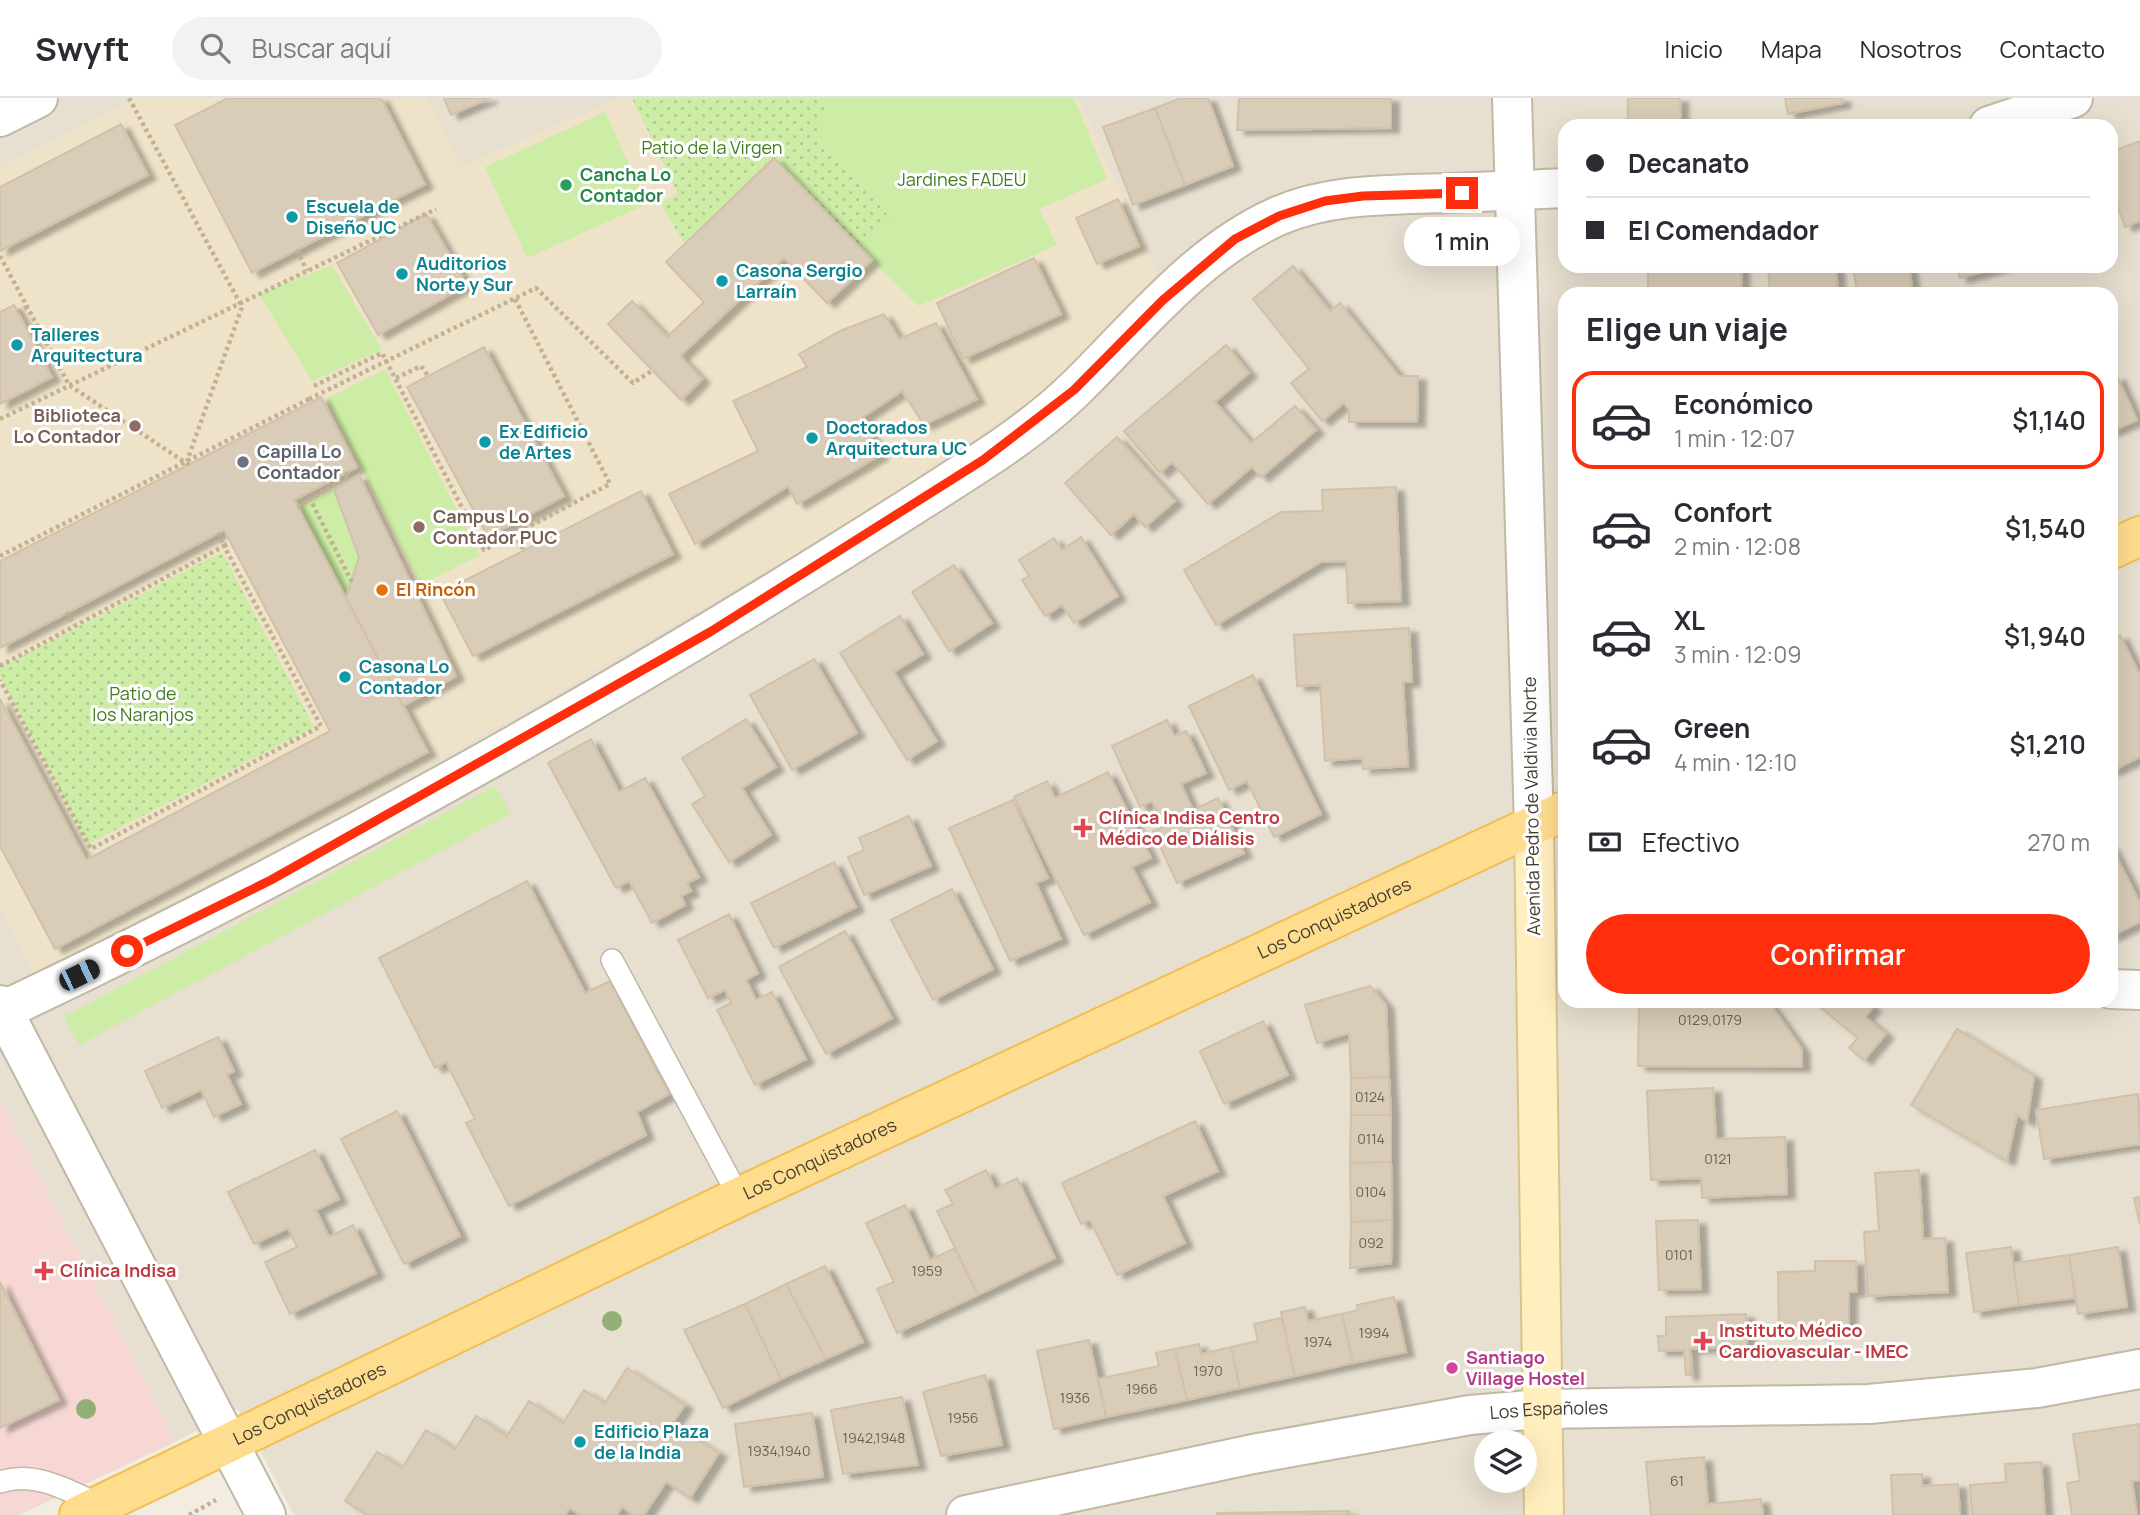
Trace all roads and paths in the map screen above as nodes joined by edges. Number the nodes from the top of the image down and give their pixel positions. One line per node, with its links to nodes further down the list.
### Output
1 (38, 98): 5 (street)
2 (129, 98): 14 (path)
3 (1512, 98): 8 (street, Avenida Pedro de Valdivia Norte)
4 (2073, 98): 6 (street)
5 (0, 117)
6 (2010, 119)
7 (1558, 188): 8 (street)
8 (1514, 191): 45 (street, Avenida Pedro de Valdivia Norte); 49 (street)
9 (436, 209): 12 (path)
10 (297, 250): 12 (path)
11 (0, 256): 15 (path)
12 (307, 271): 14 (path)
13 (514, 297): 17 (path); 18 (path); 29 (path)
14 (239, 303): 21 (path); 24 (path)
15 (27, 307): 16 (path); 21 (path)
16 (18, 312)
17 (386, 360): 20 (path); 22 (path); 24 (path)
18 (653, 370)
19 (428, 376): 20 (path)
20 (396, 378): 29 (path)
21 (69, 385): 23 (path); 24 (path)
22 (314, 386)
23 (0, 419)
24 (188, 463): 35 (path)
25 (346, 472): 26 (path)
26 (310, 499): 27 (path); 36 (path)
27 (298, 507)
28 (219, 533): 32 (path)
29 (514, 534): 34 (path)
30 (2140, 536): 33 (main road)
31 (230, 543): 32 (path)
32 (224, 546): 38 (path); 42 (path)
33 (2118, 546)
34 (524, 550)
35 (0, 556)
36 (352, 582)
37 (67, 612): 38 (path)
38 (74, 625): 39 (path)
39 (0, 666)
40 (0, 680): 43 (path)
41 (311, 694): 42 (path)
42 (305, 697): 43 (path)
43 (224, 778): 44 (path)
44 (228, 785)
45 (1549, 819): 50 (main road, Los Conquistadores); 52 (main road, Avenida Pedro de Valdivia Norte)
46 (612, 960): 50 (lane)
47 (2118, 989): 48 (street)
48 (2140, 989)
49 (1, 1009): 53 (street)
50 (739, 1197): 53 (main road, Los Conquistadores)
51 (2140, 1369): 52 (street, Los Españoles)
52 (1541, 1409): 57 (street, Los Españoles); 58 (main road, Avenida Pedro de Valdivia Norte)
53 (228, 1443): 55 (main road, Los Conquistadores); 56 (street)
54 (0, 1482): 55 (lane)
55 (90, 1510)
56 (266, 1515)
57 (967, 1515)
58 (1544, 1515)

